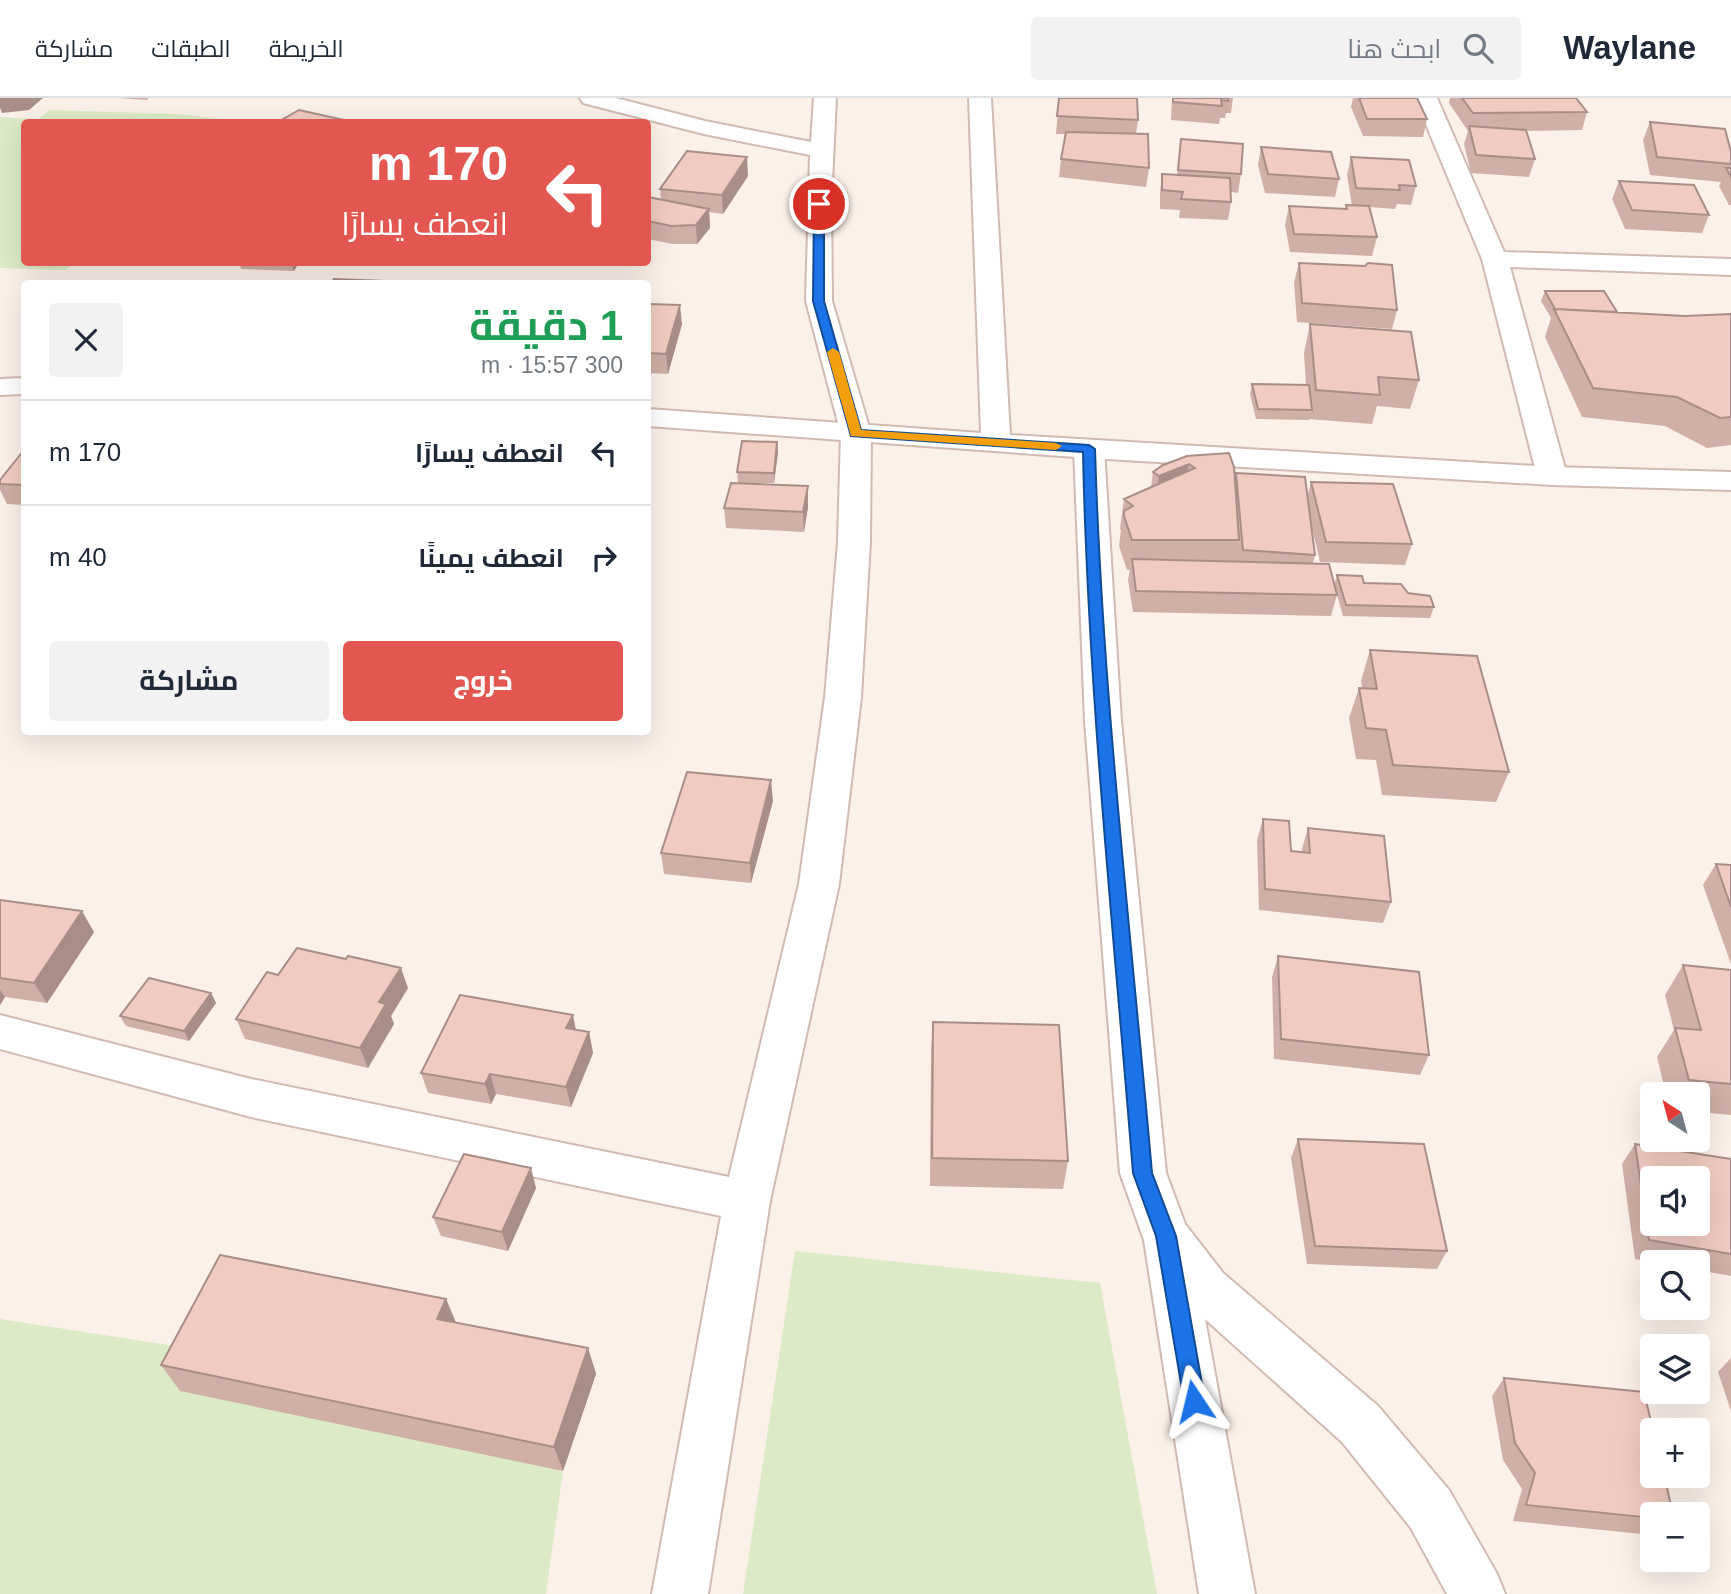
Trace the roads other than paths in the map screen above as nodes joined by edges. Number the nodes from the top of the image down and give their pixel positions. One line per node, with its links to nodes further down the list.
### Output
1 (592, 98): 5 (street)
2 (825, 98): 5 (street)
3 (980, 98): 12 (street)
4 (1426, 98): 6 (street)
5 (822, 151): 11 (street)
6 (1495, 259): 7 (street); 14 (street)
7 (1731, 267)
8 (21, 386): 9 (street)
9 (0, 387)
10 (651, 418): 11 (street)
11 (856, 434): 12 (street); 17 (street)
12 (996, 441): 13 (street)
13 (1089, 449): 14 (street); 18 (street)
14 (1552, 476): 15 (street)
15 (1731, 481)
16 (0, 1032): 17 (street)
17 (747, 1201): 19 (street)
18 (1166, 1236): 20 (street); 21 (street)
19 (680, 1594)
20 (1227, 1594)
21 (1478, 1594)

